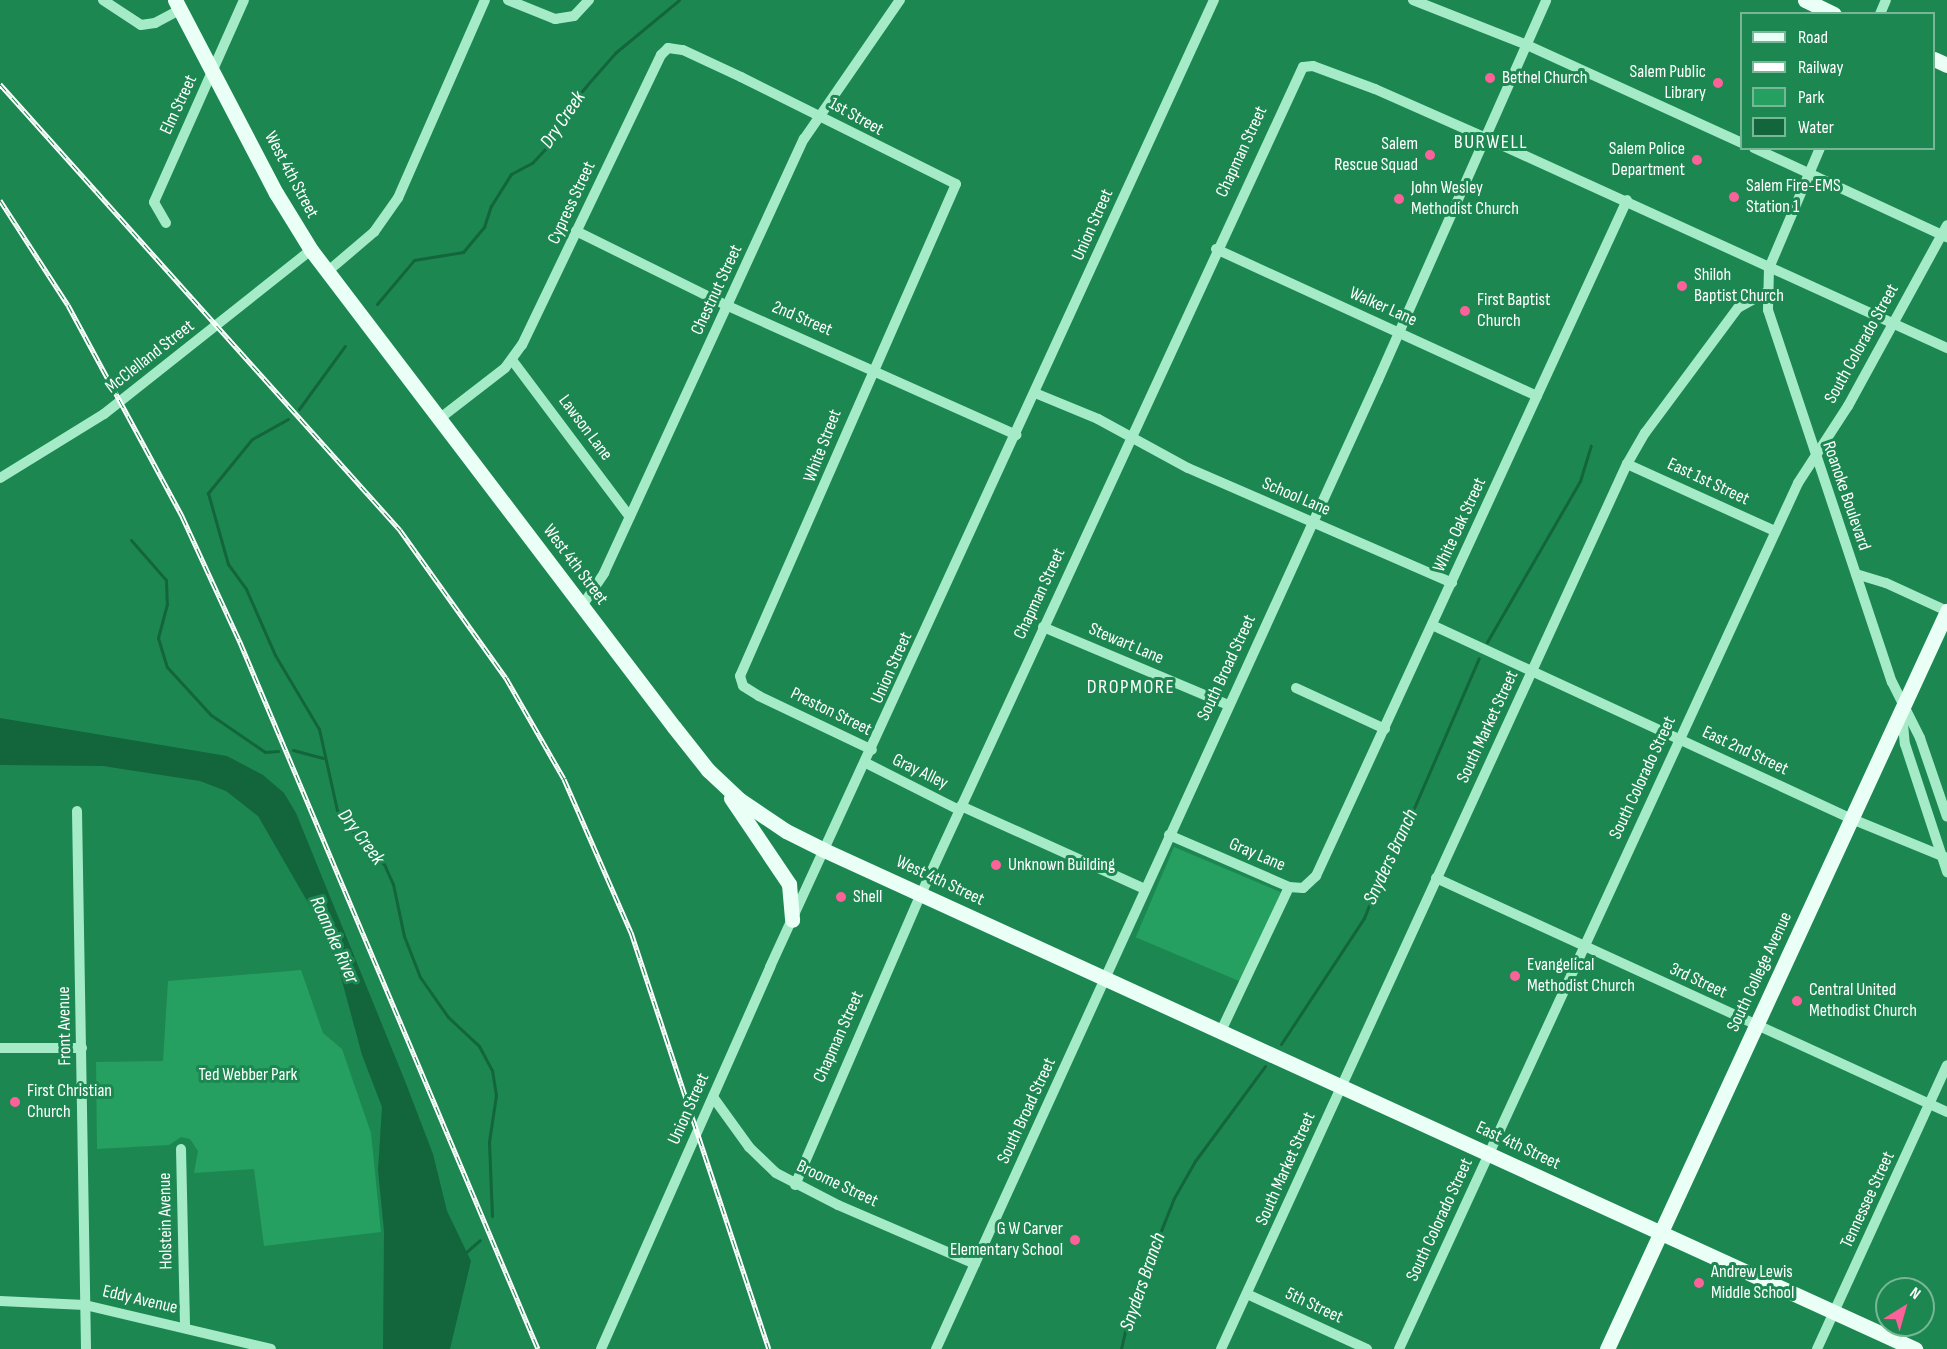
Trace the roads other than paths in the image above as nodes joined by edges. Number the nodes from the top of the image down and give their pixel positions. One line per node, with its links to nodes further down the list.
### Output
1 (103, 0): 11 (street)
2 (244, 0): 14 (street, Elm Street)
3 (486, 0): 30 (street)
4 (508, 0): 5 (street)
5 (589, 0)
6 (900, 0): 16 (street, Chestnut Street)
7 (1214, 0): 38 (street, Union Street)
8 (1413, 0): 13 (street)
9 (1546, 0): 13 (street, South Broad Street)
10 (1804, 0): 12 (main road)
11 (178, 5): 14 (main road, West 4th Street)
12 (1830, 12)
13 (1527, 45): 17 (street, South Broad Street); 18 (street)
14 (214, 69): 24 (street, Elm Street); 28 (main road, West 4th Street)
15 (741, 77): 16 (street, 1st Street); 25 (street, Cypress Street)
16 (818, 116): 22 (street, 1st Street); 32 (street, Chestnut Street)
17 (1486, 138): 23 (street, Chapman Street); 27 (street, Chapman Street); 34 (street, South Broad Street)
18 (1740, 142)
19 (1758, 150): 21 (street)
20 (1819, 150): 21 (street)
21 (1809, 174): 26 (street); 29 (street)
22 (956, 184): 37 (street, White Street)
23 (1627, 200): 29 (street, Chapman Street); 39 (street, White Oak Street)
24 (166, 223)
25 (576, 231): 32 (street, 2nd Street); 36 (street, Cypress Street)
26 (1945, 232): 33 (street, South Colorado Street)
27 (1216, 249): 34 (street, Walker Lane); 42 (street, Chapman Street)
28 (311, 250): 30 (main road, West 4th Street); 45 (street, McClelland Street)
29 (1770, 268): 31 (street); 33 (street, Chapman Street)
30 (327, 272): 40 (main road, West 4th Street)
31 (1767, 292): 43 (street, Roanoke Boulevard); 44 (street, South Market Street)
32 (728, 306): 37 (street, 2nd Street); 46 (street, Chestnut Street)
33 (1893, 325): 35 (street, Chapman Street); 43 (street, South Colorado Street)
34 (1399, 333): 39 (street, Walker Lane); 47 (street, South Broad Street)
35 (1947, 348)
36 (512, 360): 40 (street, Cypress Street); 46 (street, Lawson Lane)
37 (873, 369): 41 (street, 2nd Street); 57 (street, White Street)
38 (1035, 393): 41 (street, Union Street); 42 (street, School Lane)
39 (1538, 396): 50 (street, White Oak Street)
40 (439, 419): 51 (main road, West 4th Street)
41 (1016, 435): 62 (street, Union Street)
42 (1130, 438): 47 (street, School Lane); 54 (street, Chapman Street)
43 (1815, 456): 48 (street, South Colorado Street); 49 (street, Roanoke Boulevard)
44 (1627, 464): 48 (street, East 1st Street); 55 (street, South Market Street)
45 (0, 478)
46 (630, 517): 51 (street, Chestnut Street)
47 (1312, 522): 50 (street, School Lane); 58 (street, South Broad Street)
48 (1775, 531): 61 (street, South Colorado Street)
49 (1856, 574): 52 (street); 59 (street, Roanoke Boulevard)
50 (1452, 583): 53 (street, White Oak Street)
51 (582, 606): 64 (main road, West 4th Street)
52 (1947, 611): 59 (main road, South College Avenue)
53 (1432, 626): 55 (street, East 2nd Street); 60 (street, White Oak Street)
54 (1043, 627): 58 (street, Stewart Lane); 65 (street, Chapman Street)
55 (1532, 672): 61 (street, East 2nd Street); 74 (street, South Market Street)
56 (1296, 688): 60 (street)
57 (776, 704): 62 (street, Preston Street)
58 (1229, 705): 69 (street, South Broad Street)
59 (1902, 709): 67 (street, Roanoke Boulevard); 68 (main road, South College Avenue); 71 (street, Roanoke Boulevard)
60 (1385, 729): 72 (street, White Oak Street)
61 (1679, 738): 68 (street, East 2nd Street); 79 (street, South Colorado Street)
62 (872, 750): 63 (street, Union Street)
63 (866, 763): 65 (street, Gray Alley); 70 (street, Union Street)
64 (725, 788): 70 (main road, West 4th Street); 78 (main road)
65 (960, 808): 76 (street, Gray Alley); 77 (street, Chapman Street)
66 (77, 811): 84 (street, Front Avenue)
67 (1947, 817)
68 (1852, 819): 71 (street, East 2nd Street); 81 (main road, South College Avenue)
69 (1169, 835): 75 (street, Gray Lane); 76 (street, South Broad Street)
70 (825, 850): 77 (main road, West 4th Street); 78 (street, Union Street)
71 (1945, 858): 73 (street, Roanoke Boulevard)
72 (1323, 864): 75 (street, Gray Lane)
73 (1947, 872)
74 (1436, 878): 79 (street, 3rd Street); 86 (street, South Market Street)
75 (1289, 887): 82 (street)
76 (1145, 889): 80 (street, South Broad Street)
77 (921, 894): 80 (main road, West 4th Street); 92 (street, Chapman Street)
78 (792, 920): 87 (street, Union Street)
79 (1584, 946): 81 (street, 3rd Street); 91 (street, South Colorado Street)
80 (1105, 978): 82 (main road, East 4th Street); 94 (street, South Broad Street)
81 (1756, 1026): 88 (street, 3rd Street); 93 (main road, South College Avenue)
82 (1221, 1031): 86 (main road, East 4th Street)
83 (0, 1048): 84 (street)
84 (82, 1048): 97 (street, Front Avenue)
85 (1947, 1065): 88 (street, Tennessee Street)
86 (1342, 1086): 91 (main road, East 4th Street); 95 (street, South Market Street)
87 (713, 1097): 92 (street, Broome Street); 102 (street, Union Street)
88 (1929, 1104): 89 (street, 3rd Street); 98 (street, Tennessee Street)
89 (1947, 1112)
90 (181, 1149): 99 (street, Holstein Avenue)
91 (1488, 1153): 93 (main road, East 4th Street); 106 (street, South Colorado Street)
92 (795, 1185): 94 (street, Broome Street)
93 (1660, 1232): 98 (main road, East 4th Street); 107 (main road, South College Avenue)
94 (975, 1264): 103 (street, South Broad Street)
95 (1247, 1294): 104 (street, South Market Street); 105 (street, 5th Street)
96 (0, 1301): 97 (street, Eddy Avenue)
97 (85, 1305): 99 (street, Eddy Avenue); 100 (street, Front Avenue)
98 (1834, 1312): 108 (street, Tennessee Street); 109 (main road, East 4th Street)
99 (185, 1328): 101 (street, Eddy Avenue)
100 (86, 1349)
101 (271, 1349)
102 (601, 1349)
103 (936, 1349)
104 (1221, 1349)
105 (1367, 1349)
106 (1399, 1349)
107 (1607, 1349)
108 (1817, 1349)
109 (1915, 1349)

